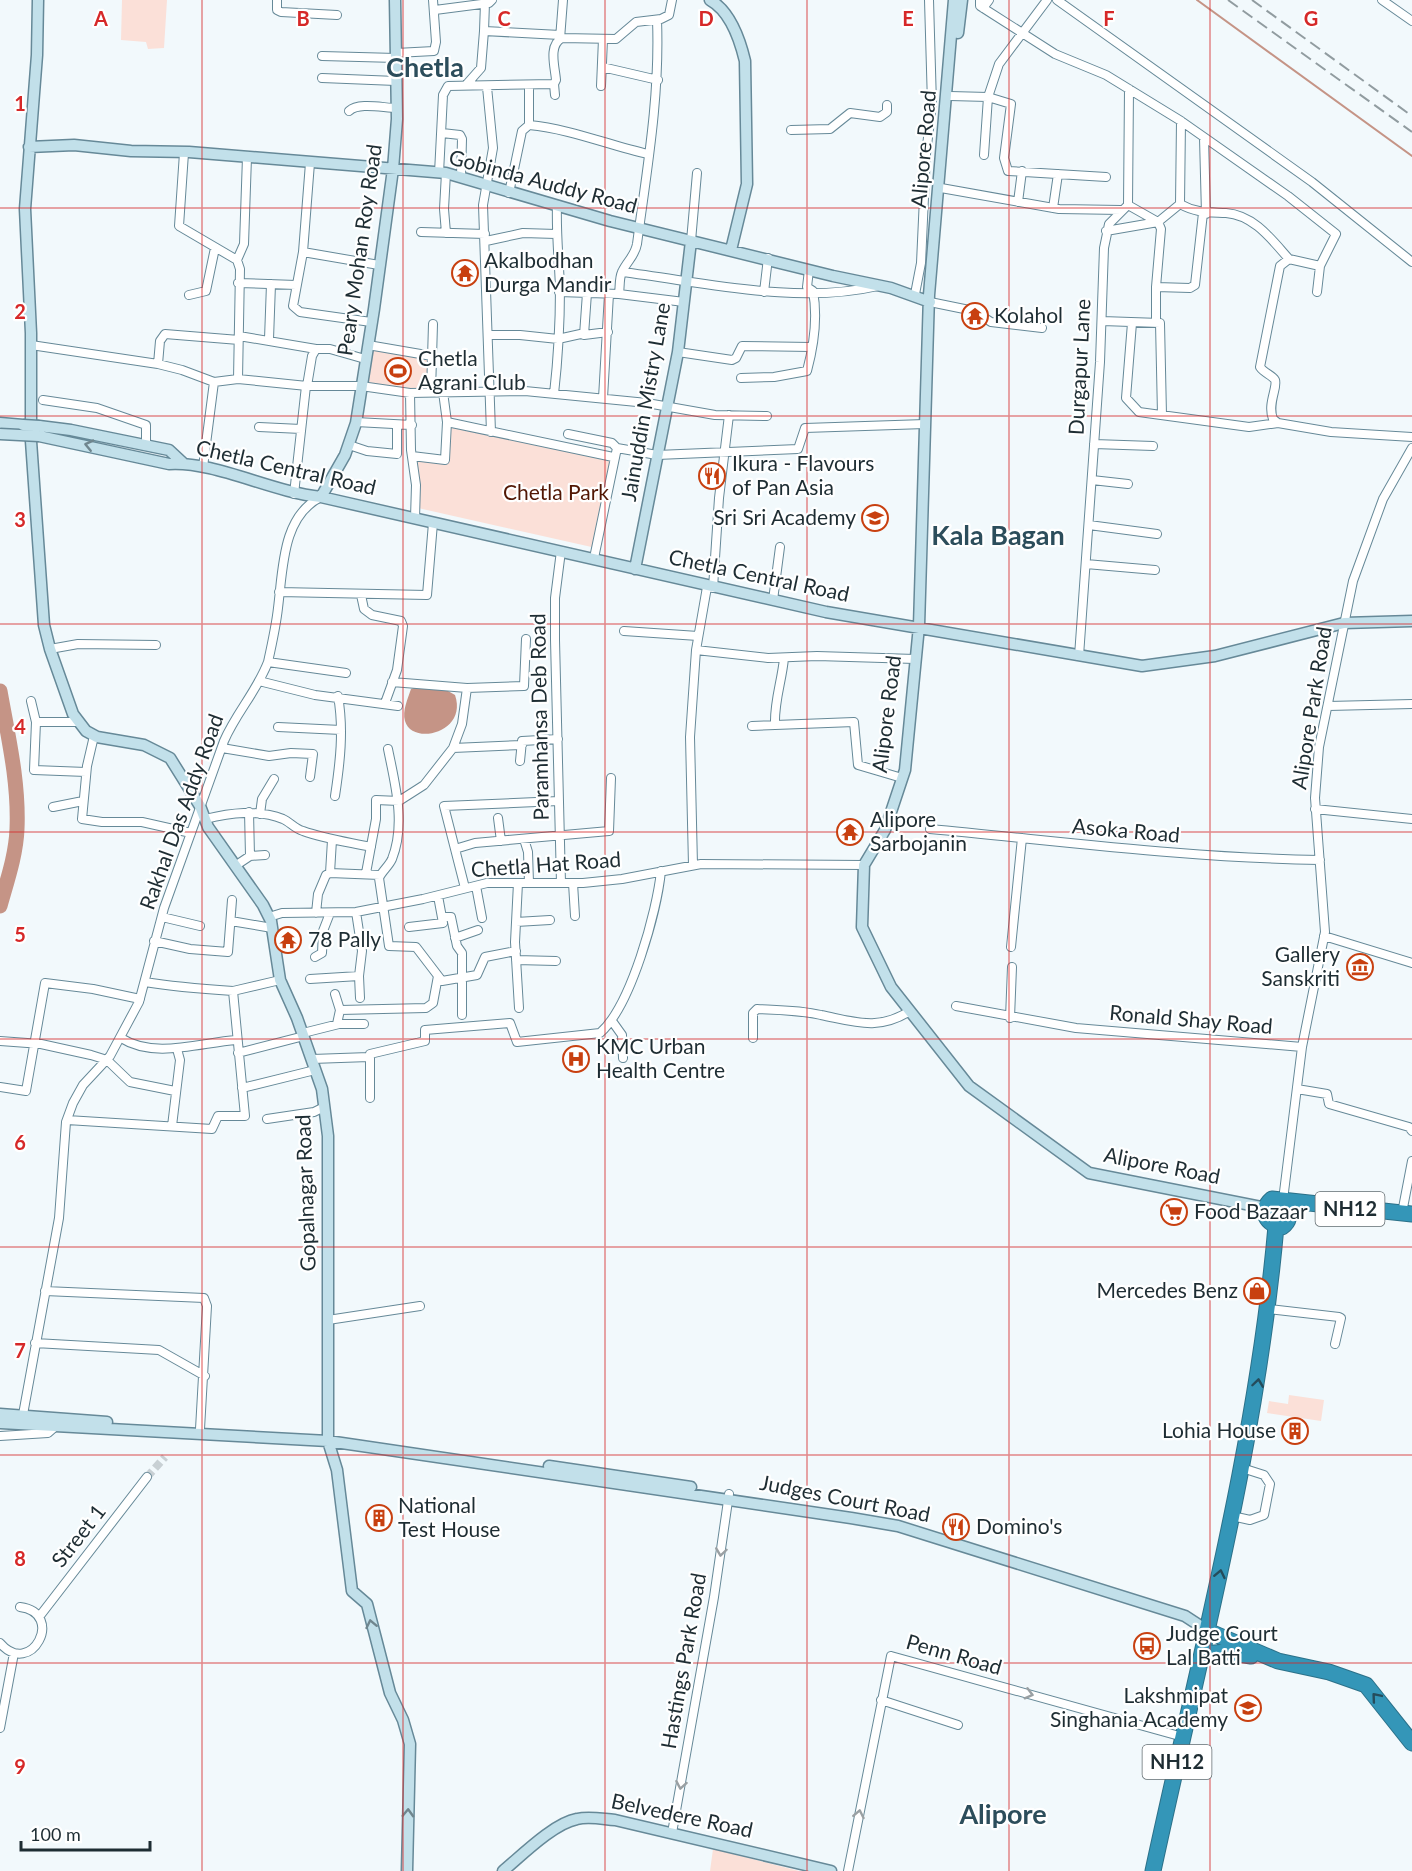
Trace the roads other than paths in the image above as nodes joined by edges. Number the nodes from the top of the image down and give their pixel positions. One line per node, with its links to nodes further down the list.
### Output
1 (38, 0): 49 (main road)
2 (277, 0): 19 (street)
3 (395, 0): 26 (main road, Peary Mohan Roy Road)
4 (433, 0): 18 (street)
5 (563, 0): 24 (street)
6 (672, 0): 20 (street)
7 (710, 0): 80 (main road)
8 (929, 0): 103 (street)
9 (954, 0): 105 (main road, Alipore Road)
10 (962, 0): 39 (main road, Alipore Road)
11 (989, 0): 17 (street)
12 (1047, 0): 23 (street)
13 (1057, 0): 85 (street)
14 (1382, 0): 21 (street)
15 (489, 2): 16 (street); 22 (street)
16 (466, 3): 18 (street)
17 (981, 4): 23 (street)
18 (435, 10): 26 (street)
19 (337, 15)
20 (657, 20): 25 (street); 30 (street)
21 (1412, 21)
22 (484, 31): 24 (street); 33 (street)
23 (1024, 34): 37 (street); 40 (street)
24 (560, 37): 25 (street); 32 (street)
25 (603, 39): 28 (street)
26 (396, 55): 27 (street); 31 (main road, Peary Mohan Roy Road)
27 (322, 56)
28 (602, 67): 30 (street); 35 (street)
29 (322, 78): 31 (street)
30 (657, 80): 51 (street)
31 (396, 81): 42 (main road, Peary Mohan Roy Road)
32 (554, 84): 34 (street); 38 (street)
33 (466, 85): 36 (street); 47 (street)
34 (529, 86): 36 (street); 45 (street)
35 (601, 86)
36 (487, 87): 62 (street)
37 (1129, 90): 44 (street); 68 (street)
38 (555, 95)
39 (950, 96): 40 (street); 63 (main road, Alipore Road)
40 (988, 97): 52 (street); 56 (street)
41 (887, 105): 46 (street)
42 (397, 108): 43 (street); 55 (main road, Peary Mohan Roy Road)
43 (349, 111)
44 (1181, 121): 48 (street); 66 (street)
45 (529, 125): 51 (street); 64 (street)
46 (790, 130)
47 (442, 133): 57 (street); 60 (street)
48 (1204, 138): 70 (street); 87 (street)
49 (29, 147): 50 (main road, Gobinda Auddy Road); 119 (main road)
50 (184, 153): 53 (main road, Gobinda Auddy Road); 79 (street)
51 (648, 154): 72 (street)
52 (984, 155)
53 (247, 158): 54 (main road, Gobinda Auddy Road); 84 (street)
54 (310, 163): 55 (main road, Gobinda Auddy Road); 81 (street)
55 (393, 169): 57 (main road, Gobinda Auddy Road); 86 (main road, Peary Mohan Roy Road)
56 (1022, 171): 59 (street); 65 (street)
57 (442, 173): 60 (main road, Gobinda Auddy Road); 75 (street)
58 (697, 173): 78 (street)
59 (1058, 174): 61 (street); 69 (street)
60 (460, 176): 62 (main road, Gobinda Auddy Road)
61 (1106, 177)
62 (485, 184): 64 (main road, Gobinda Auddy Road); 77 (street)
63 (941, 188): 65 (street); 105 (main road, Alipore Road)
64 (509, 193): 67 (main road, Gobinda Auddy Road)
65 (1017, 202): 69 (street)
66 (1180, 204): 70 (street); 71 (street)
67 (557, 205): 72 (main road, Gobinda Auddy Road); 76 (street)
68 (1125, 207): 69 (street); 71 (street); 73 (street)
69 (1053, 208)
70 (1205, 213): 83 (street); 95 (street)
71 (1158, 222): 73 (street); 95 (street)
72 (638, 228): 78 (main road, Gobinda Auddy Road); 89 (street)
73 (1106, 231): 107 (street, Durgapur Lane)
74 (422, 232): 75 (street)
75 (446, 233): 77 (street)
76 (556, 234): 77 (street); 97 (street)
77 (485, 237): 115 (street)
78 (691, 241): 80 (main road, Gobinda Auddy Road); 90 (main road, Jainuddin Mistry Lane)
79 (215, 248): 84 (street); 104 (street)
80 (731, 250): 82 (main road, Gobinda Auddy Road)
81 (303, 252): 86 (street); 93 (street)
82 (768, 258): 88 (main road, Gobinda Auddy Road); 98 (street)
83 (1289, 259): 87 (street); 146 (street)
84 (237, 260): 91 (street)
85 (1412, 262)
86 (379, 264): 108 (main road, Peary Mohan Roy Road)
87 (1320, 266): 99 (street)
88 (809, 270): 94 (main road, Gobinda Auddy Road); 96 (street)
89 (622, 272): 90 (street); 102 (street)
90 (686, 280): 98 (street); 106 (main road, Jainuddin Mistry Lane)
91 (238, 283): 92 (street); 116 (street)
92 (271, 284): 93 (street); 117 (street)
93 (296, 285): 108 (street)
94 (879, 286): 96 (street); 103 (main road, Gobinda Auddy Road)
95 (1155, 287): 109 (street)
96 (813, 291): 98 (street); 121 (street)
97 (559, 292): 100 (street); 118 (street)
98 (764, 292)
99 (1317, 292)
100 (586, 293): 101 (street); 114 (street)
101 (609, 294): 102 (street); 113 (street)
102 (619, 294): 106 (street)
103 (915, 294): 105 (main road, Gobinda Auddy Road)
104 (189, 295)
105 (930, 298): 112 (street); 148 (main road, Alipore Road)
106 (684, 302): 123 (main road, Jainuddin Mistry Lane)
107 (1102, 321): 110 (street); 157 (street, Durgapur Lane)
108 (371, 322): 120 (main road, Peary Mohan Roy Road)
109 (1156, 322): 110 (street); 140 (street)
110 (1132, 323): 140 (street)
111 (433, 324): 124 (street)
112 (1042, 328)
113 (608, 332): 114 (street); 137 (street)
114 (585, 333): 118 (street)
115 (488, 335): 118 (street); 132 (street)
116 (239, 338): 117 (street); 126 (street); 128 (street)
117 (269, 339): 122 (street)
118 (558, 339): 136 (street)
119 (31, 345): 126 (street); 194 (main road)
120 (368, 345): 124 (street); 125 (main road, Peary Mohan Roy Road)
121 (811, 346): 123 (street); 127 (street)
122 (316, 349): 125 (street); 130 (street)
123 (678, 352): 139 (main road, Jainuddin Mistry Lane)
124 (432, 356): 133 (street)
125 (365, 359): 131 (main road, Peary Mohan Roy Road)
126 (158, 364): 129 (street)
127 (741, 378)
128 (238, 379): 129 (street); 130 (street)
129 (214, 382): 168 (street)
130 (306, 386): 131 (street); 151 (street)
131 (361, 386): 135 (street); 143 (main road, Peary Mohan Roy Road)
132 (489, 391): 134 (street); 136 (street); 153 (street)
133 (431, 392): 134 (street); 135 (street)
134 (444, 392): 144 (street)
135 (410, 393): 149 (street)
136 (554, 394): 137 (street)
137 (603, 398): 139 (street)
138 (44, 400): 158 (street)
139 (668, 406): 141 (street); 164 (main road, Jainuddin Mistry Lane)
140 (1162, 415): 146 (street)
141 (729, 416): 142 (street); 163 (street)
142 (767, 416)
143 (356, 422): 147 (street); 159 (main road, Peary Mohan Roy Road)
144 (447, 422): 153 (street); 165 (street)
145 (0, 423): 152 (main road, bridge)
146 (1278, 423): 156 (street)
147 (397, 424): 149 (street); 159 (street)
148 (925, 424): 163 (street); 189 (main road, Alipore Road)
149 (412, 425): 165 (street)
150 (259, 427): 151 (street)
151 (301, 429): 171 (street)
152 (39, 431): 154 (main road, bridge); 158 (main road); 167 (main road, Chetla Central Road, one-way to 152)
153 (490, 432): 166 (street)
154 (0, 434)
155 (568, 434): 161 (street)
156 (1412, 437)
157 (1094, 444): 160 (street); 169 (street, Durgapur Lane)
158 (146, 445): 167 (main road)
159 (349, 445): 172 (main road, Peary Mohan Roy Road)
160 (1153, 446)
161 (617, 448): 164 (street); 166 (street)
162 (1412, 448): 188 (street, Alipore Park Road)
163 (725, 452): 164 (street); 183 (street)
164 (657, 455): 181 (main road, Jainuddin Mistry Lane)
165 (412, 456): 173 (street)
166 (613, 457): 179 (street)
167 (183, 463): 168 (main road, Chetla Central Road)
168 (203, 467): 171 (main road, Chetla Central Road)
169 (1092, 480): 170 (street); 175 (street, Durgapur Lane)
170 (1128, 484)
171 (294, 494): 172 (main road, Chetla Central Road)
172 (321, 497): 173 (main road, Chetla Central Road); 184 (street, Rakhal Das Addy Road)
173 (415, 518): 174 (main road, Chetla Central Road)
174 (433, 523): 178 (main road, Chetla Central Road); 185 (street)
175 (1089, 525): 176 (street); 180 (street, Durgapur Lane)
176 (1157, 534)
177 (780, 547): 186 (street)
178 (561, 551): 179 (main road, Chetla Central Road); 217 (street, Paramhansa Deb Road)
179 (594, 558): 181 (main road, Chetla Central Road)
180 (1086, 564): 182 (street); 196 (street, Durgapur Lane)
181 (635, 569): 183 (main road, Chetla Central Road)
182 (1155, 570)
183 (710, 587): 186 (main road, Chetla Central Road); 191 (street)
184 (279, 592): 185 (street); 199 (street, Rakhal Das Addy Road)
185 (362, 595): 202 (street)
186 (772, 600): 189 (main road, Chetla Central Road)
187 (1412, 621): 188 (main road, Chetla Central Road)
188 (1344, 623): 196 (main road, Chetla Central Road); 209 (street, Alipore Park Road)
189 (919, 626): 196 (main road, Chetla Central Road); 198 (main road, Alipore Road)
190 (624, 631): 191 (street)
191 (698, 636): 195 (street)
192 (526, 639): 203 (street)
193 (156, 645): 194 (street)
194 (50, 649): 211 (main road)
195 (696, 650): 197 (street); 252 (street)
196 (1079, 656)
197 (784, 658): 198 (street); 212 (street)
198 (915, 659): 226 (main road, Alipore Road)
199 (268, 662): 200 (street); 201 (street, Rakhal Das Addy Road)
200 (346, 673)
201 (260, 681): 204 (street); 219 (street, Rakhal Das Addy Road)
202 (392, 682): 203 (street); 206 (street)
203 (466, 688): 220 (street)
204 (338, 696): 206 (street); 215 (street)
205 (31, 701): 210 (street)
206 (385, 703): 208 (street)
207 (1412, 704): 209 (street)
208 (398, 706)
209 (1328, 706): 234 (street, Alipore Park Road)
210 (36, 722): 211 (street); 223 (street)
211 (79, 722): 216 (main road)
212 (775, 725): 213 (street); 226 (street)
213 (752, 726)
214 (278, 727): 215 (street)
215 (341, 730): 228 (street)
216 (94, 736): 223 (street); 232 (main road, Gopalnagar Road)
217 (558, 739): 218 (street); 231 (street, Paramhansa Deb Road)
218 (522, 745): 220 (street); 222 (street)
219 (222, 748): 224 (street); 232 (street, Rakhal Das Addy Road)
220 (453, 748): 230 (street)
221 (388, 749): 230 (street)
222 (520, 761)
223 (86, 772): 229 (street)
224 (310, 777)
225 (611, 778): 242 (street)
226 (902, 778): 253 (main road, Alipore Road)
227 (274, 779): 236 (street)
228 (335, 796)
229 (83, 801): 233 (street); 241 (street)
230 (399, 801): 247 (street); 258 (street)
231 (559, 801): 242 (street, Paramhansa Deb Road); 248 (street)
232 (200, 806): 238 (main road, Gopalnagar Road); 241 (street, Rakhal Das Addy Road)
233 (53, 807)
234 (1316, 809): 239 (street); 251 (street, Alipore Park Road)
235 (249, 812): 236 (street); 238 (street); 250 (street)
236 (260, 814): 245 (street)
237 (498, 818): 246 (street)
238 (205, 819): 254 (main road, Gopalnagar Road)
239 (1412, 819)
240 (930, 829): 243 (street, Asoka Road)
241 (191, 833): 272 (street, Rakhal Das Addy Road)
242 (560, 834): 244 (street); 261 (street, Paramhansa Deb Road)
243 (1022, 838): 251 (street, Asoka Road); 285 (street)
244 (524, 839): 246 (street); 260 (street)
245 (332, 840): 247 (street); 256 (street)
246 (501, 841): 248 (street)
247 (371, 847): 257 (street)
248 (455, 849): 264 (street)
249 (265, 855): 250 (street)
250 (250, 856): 254 (street)
251 (1320, 860): 282 (street, Alipore Park Road)
252 (693, 865): 253 (street, Chetla Hat Road); 255 (street, Chetla Hat Road)
253 (864, 865): 304 (main road, Alipore Road)
254 (235, 866): 277 (main road, Gopalnagar Road)
255 (661, 871): 262 (street, Chetla Hat Road); 307 (street)
256 (330, 873): 257 (street); 269 (street)
257 (366, 873): 258 (street)
258 (380, 875): 267 (street)
259 (518, 883): 260 (street, Chetla Hat Road); 263 (street, Chetla Hat Road); 278 (street)
260 (529, 883): 261 (street, Chetla Hat Road)
261 (561, 883): 262 (street, Chetla Hat Road)
262 (573, 883): 271 (street)
263 (476, 886): 264 (street, Chetla Hat Road); 274 (street)
264 (465, 888): 265 (street, Chetla Hat Road)
265 (438, 896): 267 (street, Chetla Hat Road); 273 (street)
266 (232, 900): 276 (street)
267 (383, 907): 268 (street, Chetla Hat Road); 292 (street)
268 (356, 912): 270 (street, Chetla Hat Road); 291 (street)
269 (316, 913): 270 (street, Chetla Hat Road); 277 (street, Chetla Hat Road)
270 (330, 913): 287 (street)
271 (575, 916)
272 (162, 917): 279 (street); 284 (street, Rakhal Das Addy Road)
273 (443, 917): 280 (street); 283 (street)
274 (482, 918)
275 (550, 920): 278 (street)
276 (231, 921): 277 (street, Chetla Hat Road); 284 (street)
277 (270, 922): 295 (main road, Gopalnagar Road)
278 (516, 922): 286 (street)
279 (200, 926)
280 (409, 927)
281 (478, 930): 283 (street)
282 (1324, 936): 289 (street); 316 (street, Alipore Park Road)
283 (454, 938): 293 (street)
284 (154, 941): 296 (street, Rakhal Das Addy Road)
285 (1011, 947)
286 (516, 956): 288 (street); 293 (street); 302 (street)
287 (315, 957)
288 (556, 961)
289 (1412, 963)
290 (1012, 967): 306 (street)
291 (359, 976): 294 (street); 299 (street)
292 (438, 976): 293 (street); 303 (street)
293 (461, 977): 305 (street)
294 (310, 979)
295 (280, 980): 297 (street); 310 (main road, Gopalnagar Road)
296 (145, 982): 297 (street); 300 (street, Rakhal Das Addy Road)
297 (232, 991): 313 (street)
298 (335, 994): 303 (street)
299 (360, 998)
300 (140, 999): 311 (street, Rakhal Das Addy Road); 315 (street)
301 (956, 1006): 306 (street, Ronald Shay Road)
302 (519, 1008)
303 (340, 1010): 308 (street)
304 (910, 1011): 312 (street); 336 (main road, Alipore Road)
305 (462, 1015)
306 (1010, 1018): 316 (street, Ronald Shay Road)
307 (612, 1021): 319 (street); 320 (street)
308 (337, 1024): 309 (street); 310 (street)
309 (364, 1024)
310 (303, 1034): 318 (street); 321 (main road, Gopalnagar Road)
311 (121, 1038): 317 (street); 322 (street, Rakhal Das Addy Road)
312 (753, 1038)
313 (236, 1040): 317 (street); 318 (street)
314 (0, 1041): 315 (street)
315 (35, 1044): 322 (street); 324 (street)
316 (1302, 1047): 326 (street, Alipore Park Road)
317 (177, 1049): 327 (street)
318 (238, 1053): 325 (street)
319 (369, 1057): 321 (street); 328 (street)
320 (623, 1058)
321 (312, 1059): 323 (main road, Gopalnagar Road)
322 (106, 1060): 327 (street); 331 (street, Rakhal Das Addy Road)
323 (315, 1070): 325 (street); 329 (main road, Gopalnagar Road)
324 (0, 1087)
325 (242, 1088): 332 (street)
326 (1297, 1089): 333 (street); 335 (street, Alipore Park Road)
327 (175, 1091): 332 (street)
328 (370, 1098)
329 (324, 1107): 330 (street); 342 (main road, Gopalnagar Road)
330 (267, 1119)
331 (67, 1120): 332 (street); 339 (street, Rakhal Das Addy Road)
332 (172, 1126)
333 (1412, 1131)
334 (1412, 1161): 337 (street)
335 (1286, 1201): 336 (highway); 337 (highway, NH12); 338 (highway, NH12)
336 (1266, 1208): 338 (highway)
337 (1407, 1214)
338 (1276, 1226): 341 (highway, NH12)
339 (45, 1291): 343 (street, Rakhal Das Addy Road); 345 (street)
340 (420, 1306): 342 (street)
341 (1269, 1309): 344 (street); 353 (highway, NH12, one-way to 341)
342 (328, 1320): 352 (main road, Gopalnagar Road)
343 (35, 1343): 345 (street); 347 (street, Rakhal Das Addy Road)
344 (1335, 1344)
345 (205, 1376): 350 (street)
346 (0, 1414): 347 (main road)
347 (26, 1419): 348 (main road); 349 (main road); 350 (main road)
348 (0, 1423)
349 (56, 1426): 351 (street); 352 (main road)
350 (200, 1429): 352 (main road)
351 (0, 1436)
352 (328, 1439): 355 (main road, Judges Court Road); 370 (main road, Gopalnagar Road, one-way to 352)
353 (1242, 1468): 356 (highway, NH12); 356 (street)
354 (147, 1477): 358 (street, Street 1)
355 (729, 1497): 359 (main road, Judges Court Road); 369 (street, Hastings Park Road, one-way to 369)
356 (1232, 1516): 359 (highway, NH12, one-way to 356)
357 (20, 1607): 358 (street)
358 (39, 1617): 361 (street)
359 (1208, 1631): 362 (highway, NH12); 363 (highway, Judges Court Road)
360 (0, 1643): 361 (street)
361 (14, 1653): 366 (street)
362 (1203, 1654): 363 (highway); 367 (highway, NH12)
363 (1278, 1661): 368 (highway, Judges Court Road, one-way to 363)
364 (880, 1701): 365 (street); 367 (street, Penn Road, one-way to 367); 373 (street, Penn Road, one-way to 364)
365 (958, 1725)
366 (0, 1728)
367 (1183, 1737): 374 (highway, NH12)
368 (1412, 1743)
369 (672, 1833): 371 (main road, Belvedere Road); 372 (main road, Belvedere Road)
370 (406, 1871)
371 (503, 1871)
372 (831, 1871)
373 (848, 1871)
374 (1153, 1871)

